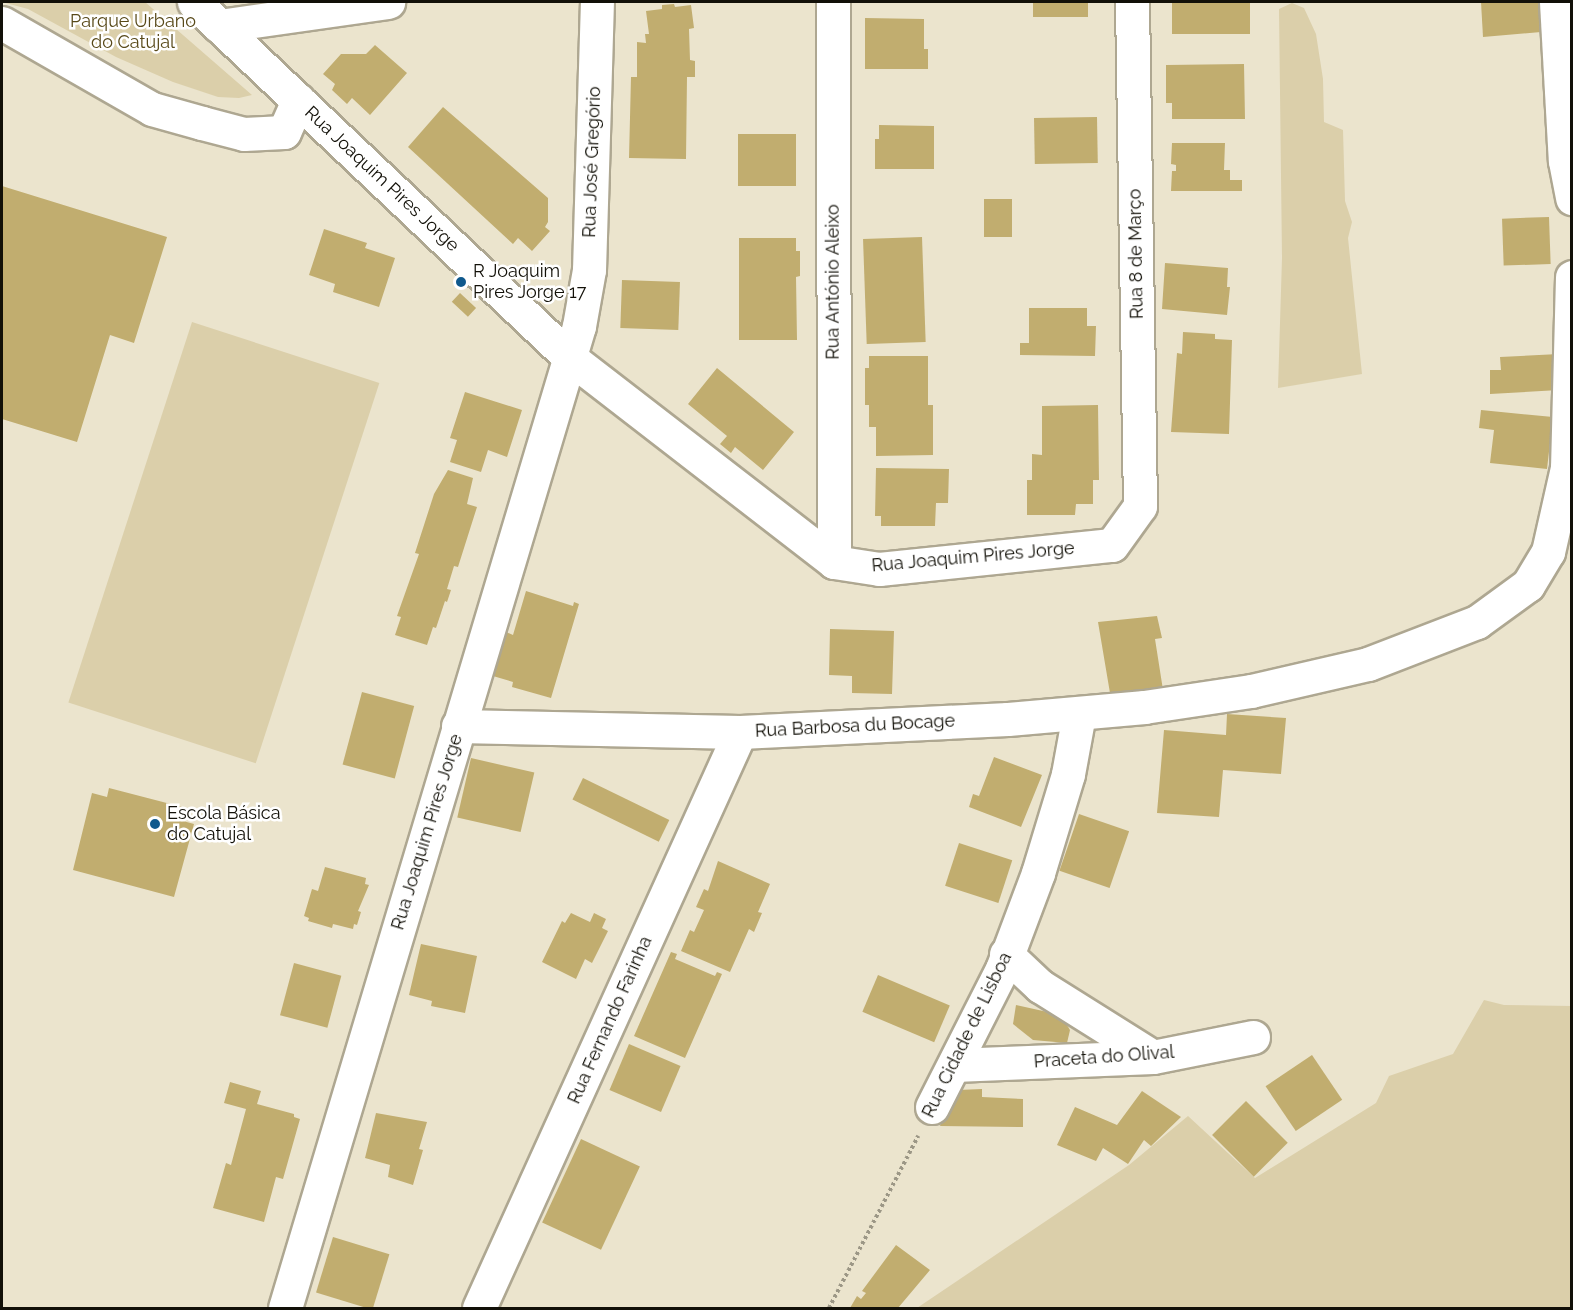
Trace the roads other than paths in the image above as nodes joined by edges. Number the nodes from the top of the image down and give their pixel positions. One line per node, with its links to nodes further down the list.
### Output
1 (194, 2): 8 (street, Rua Joaquim Pires Jorge)
2 (388, 2): 8 (street)
3 (597, 2): 12 (street, Rua José Gregório)
4 (833, 2): 14 (street, Rua António Aleixo)
5 (1132, 2): 13 (street, Rua 8 de Março)
6 (1556, 2): 10 (street)
7 (2, 23): 9 (street)
8 (219, 26): 9 (street, Rua Joaquim Pires Jorge)
9 (298, 100): 12 (street, Rua Joaquim Pires Jorge)
10 (1572, 198)
11 (1572, 277): 15 (street, Rua Barbosa du Bocage)
12 (569, 357): 14 (street, Rua Joaquim Pires Jorge); 16 (street, Rua Joaquim Pires Jorge)
13 (1140, 506): 14 (street, Rua Joaquim Pires Jorge)
14 (834, 562)
15 (1078, 714): 17 (street, Rua Barbosa du Bocage); 18 (street, Rua Cidade de Lisboa)
16 (458, 726): 17 (street, Rua Barbosa du Bocage); 23 (street, Rua Joaquim Pires Jorge)
17 (740, 732): 24 (street, Rua Fernando Farinha)
18 (1006, 954): 20 (street); 21 (street, Rua Cidade de Lisboa)
19 (1253, 1037): 20 (street, Praceta do Olival)
20 (1154, 1057): 21 (street, Praceta do Olival)
21 (954, 1065): 22 (street, Rua Cidade de Lisboa)
22 (932, 1107)
23 (285, 1308)
24 (479, 1308)

